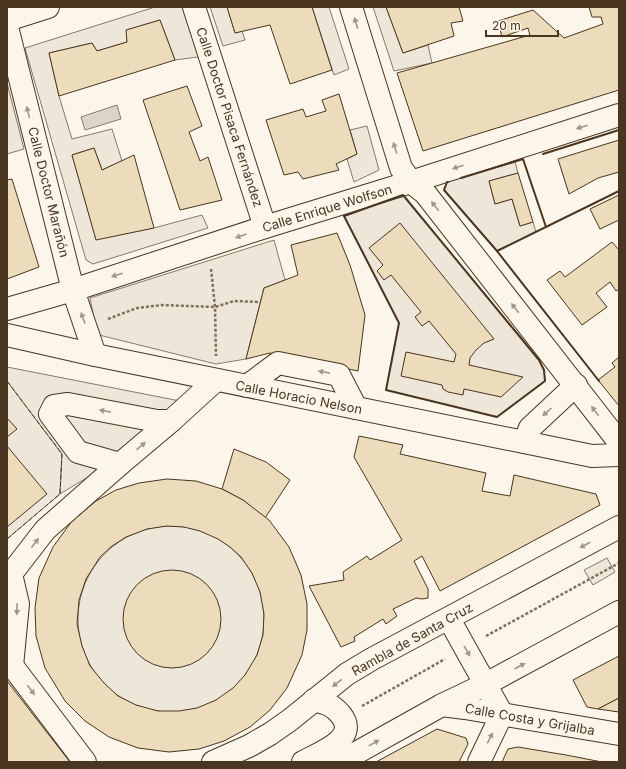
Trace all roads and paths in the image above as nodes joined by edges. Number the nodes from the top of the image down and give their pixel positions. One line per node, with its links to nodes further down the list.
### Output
1 (48, 7): 4 (street)
2 (194, 7): 8 (street, Calle Doctor Pisaca Fernández)
3 (351, 7): 7 (street, one-way to 3)
4 (7, 20)
5 (7, 27): 10 (street, Calle Doctor Marañón, one-way to 5)
6 (619, 116): 7 (street, Calle Enrique Wolfson, one-way to 7)
7 (411, 182): 8 (street, Calle Enrique Wolfson); 20 (street, one-way to 7)
8 (266, 227): 9 (street, Calle Enrique Wolfson, one-way to 9)
9 (208, 247): 10 (street, Calle Enrique Wolfson, one-way to 10); 13 (path)
10 (73, 290): 11 (street, Calle Enrique Wolfson); 15 (street, Calle Doctor Marañón, one-way to 10)
11 (36, 301): 14 (street, Calle Enrique Wolfson); 17 (street)
12 (260, 302): 13 (path)
13 (215, 307): 15 (path); 19 (path)
14 (7, 309)
15 (87, 327): 18 (street, Calle Doctor Marañón)
16 (7, 335): 17 (street, Calle Horacio Nelson)
17 (28, 339): 18 (street, Calle Horacio Nelson)
18 (96, 355): 19 (street, Calle Horacio Nelson)
19 (216, 380): 21 (street, Calle Horacio Nelson); 23 (street)
20 (576, 385): 24 (street, one-way to 24); 25 (street, one-way to 20)
21 (247, 386): 22 (street, Calle Horacio Nelson); 22 (street, one-way to 21)
22 (356, 408): 24 (street, Calle Horacio Nelson)
23 (171, 421): 28 (street, one-way to 23); 28 (street, one-way to 28)
24 (524, 442): 27 (street, Calle Horacio Nelson)
25 (619, 442)
26 (619, 455): 27 (street)
27 (592, 456): 29 (street)
28 (120, 464): 32 (street, one-way to 28)
29 (619, 469)
30 (619, 527): 34 (street, Rambla de Santa Cruz, one-way to 34)
31 (619, 563): 35 (path)
32 (9, 575): 36 (street, one-way to 36)
33 (619, 612): 37 (street, one-way to 33)
34 (449, 619): 35 (street); 38 (street, Rambla de Santa Cruz, one-way to 38)
35 (465, 647): 37 (street, one-way to 37); 41 (path)
36 (10, 662): 43 (street, one-way to 43)
37 (486, 684): 39 (street); 40 (street)
38 (314, 700): 41 (street); 44 (street, Rambla de Santa Cruz)
39 (442, 705): 40 (street, Calle Costa y Grijalba); 46 (street, one-way to 39)
40 (502, 714): 42 (street, Calle Costa y Grijalba); 47 (street, one-way to 40)
41 (343, 718): 45 (street)
42 (619, 734)
43 (85, 762)
44 (213, 762)
45 (303, 762)
46 (340, 762)
47 (479, 762)

